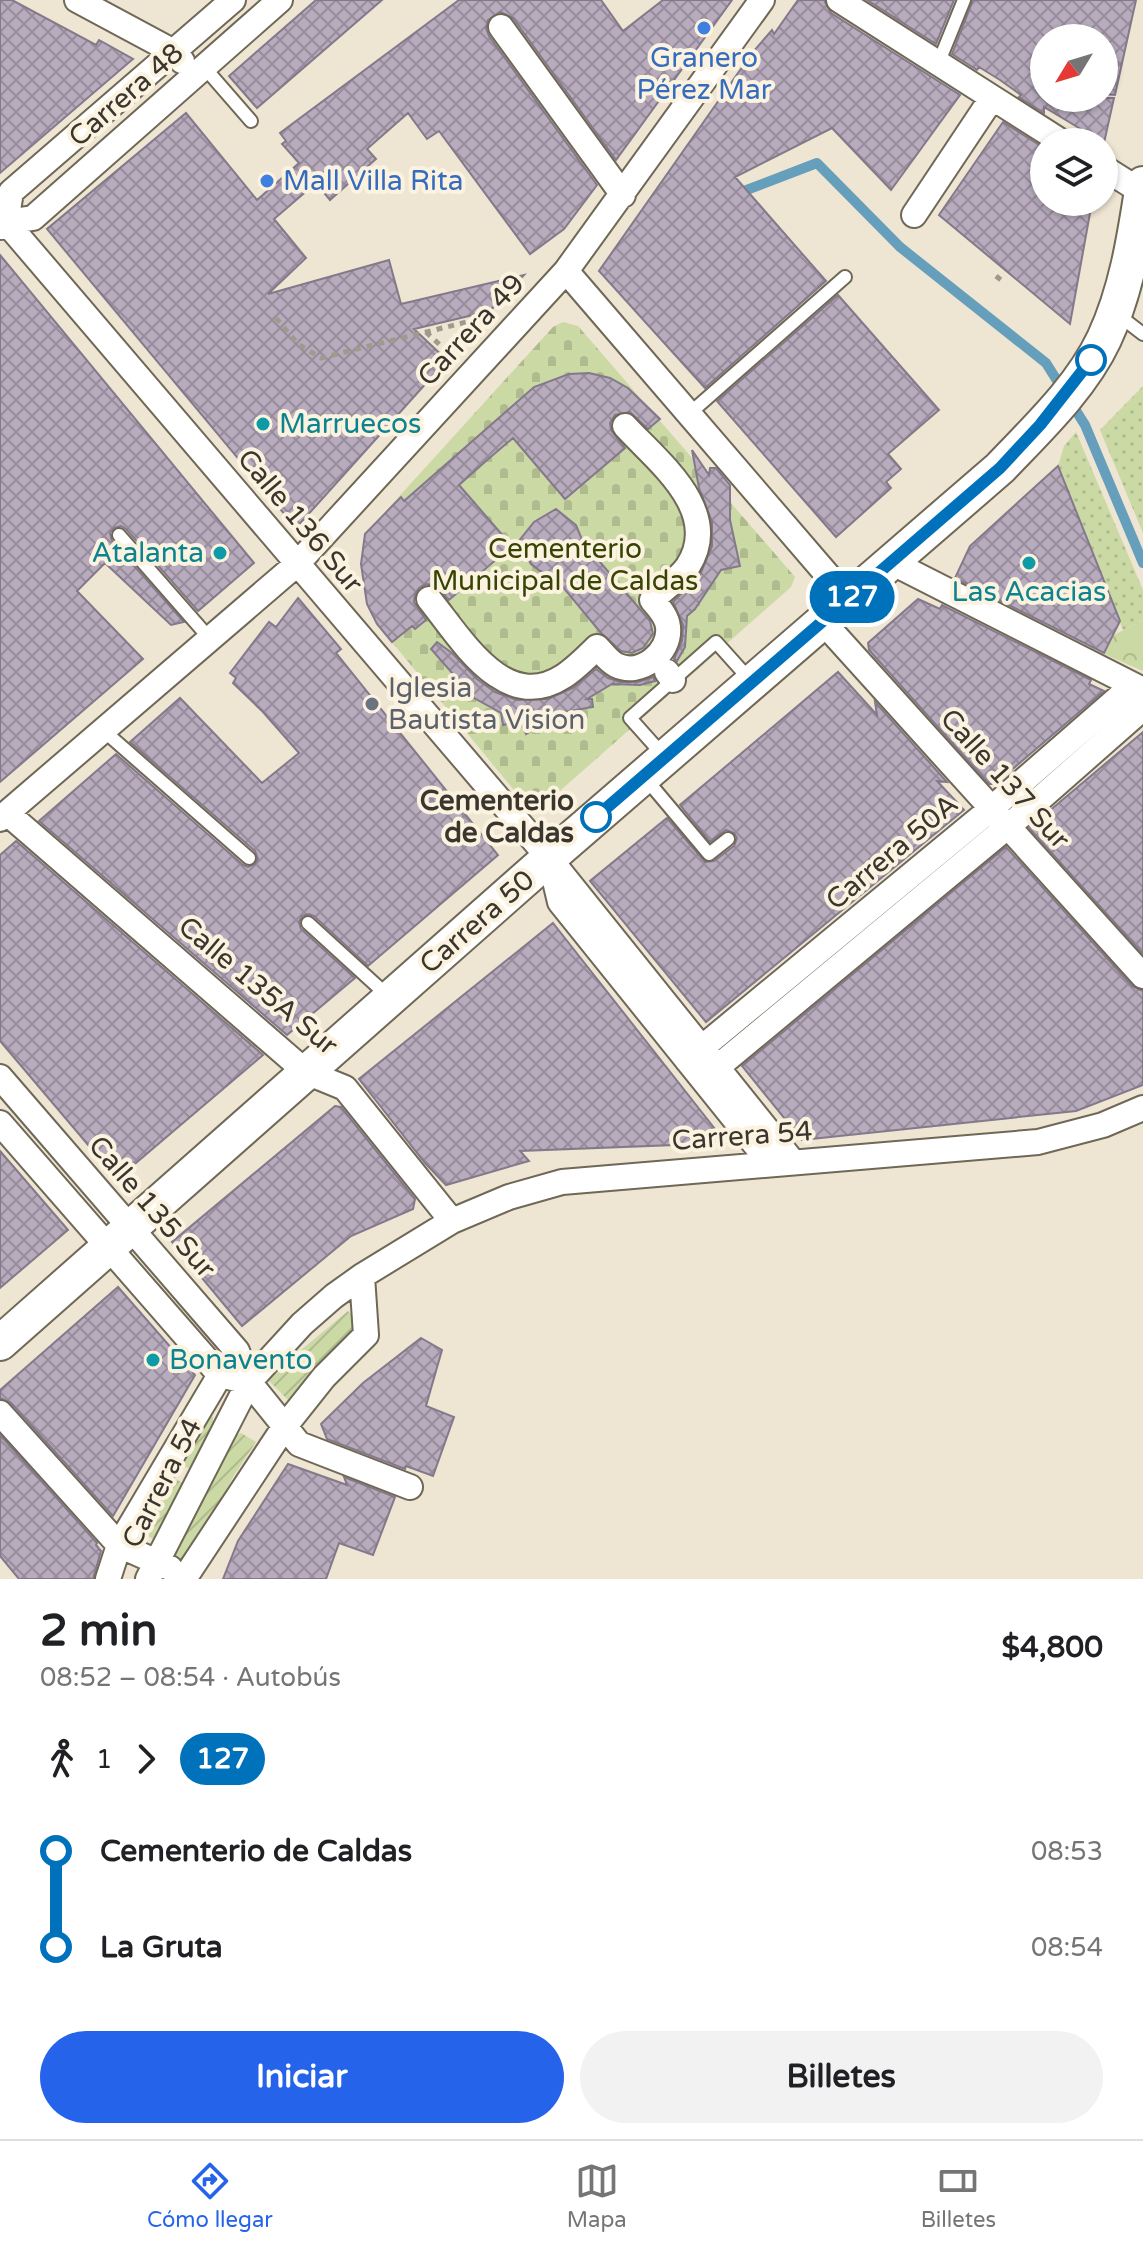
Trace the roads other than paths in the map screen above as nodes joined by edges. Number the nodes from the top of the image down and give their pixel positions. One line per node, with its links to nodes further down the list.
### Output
1 (77, 0): 8 (street)
2 (233, 0): 8 (street, Carrera 48)
3 (280, 0): 10 (street, Carrera 48)
4 (762, 0): 16 (street, Carrera 49)
5 (839, 0): 9 (street)
6 (964, 0): 9 (lane)
7 (501, 27): 16 (street)
8 (174, 52): 10 (street); 18 (street, Carrera 48)
9 (938, 64): 11 (street)
10 (199, 71): 12 (lane); 18 (street, Carrera 48)
11 (992, 98): 13 (street); 17 (street)
12 (251, 121)
13 (1040, 128)
14 (1118, 175): 15 (street)
15 (1142, 188): 19 (main road, Carrera 50)
16 (623, 195): 20 (street, Carrera 49)
17 (914, 215)
18 (3, 225): 28 (street, Calle 136 Sur)
19 (1140, 230): 22 (main road, Carrera 50)
20 (566, 271): 24 (street); 28 (street, Carrera 49)
21 (845, 277): 24 (lane)
22 (1114, 311): 23 (lane); 27 (main road, Carrera 50)
23 (1143, 334)
24 (689, 414): 30 (street)
25 (625, 426): 33 (street)
26 (119, 535): 32 (lane)
27 (891, 562): 30 (main road, Carrera 50); 35 (street)
28 (297, 564): 32 (street, Carrera 49); 42 (street, Calle 136 Sur)
29 (429, 599): 33 (street)
30 (849, 600): 31 (main road, Carrera 50)
31 (823, 622): 34 (main road, Carrera 50); 39 (street, Calle 137 Sur)
32 (211, 640): 36 (street, Carrera 49)
33 (664, 669): 34 (lane); 37 (lane)
34 (753, 683): 37 (main road, Carrera 50)
35 (1139, 695): 39 (street, Carrera 50A)
36 (104, 731): 38 (street, Carrera 49); 41 (lane)
37 (654, 767): 40 (lane); 42 (main road, Carrera 50)
38 (4, 816): 47 (street, Calle 135A Sur)
39 (999, 818): 44 (street, Calle 137 Sur); 46 (street, Carrera 50A); 48 (street, Carrera 50A)
40 (728, 839)
41 (249, 858)
42 (549, 858): 45 (main road, Carrera 50); 46 (street, Calle 136 Sur)
43 (308, 923): 45 (lane)
44 (1143, 976)
45 (390, 998): 47 (main road, Carrera 50)
46 (695, 1054): 48 (street, Calle 136 Sur)
47 (306, 1072): 53 (street, Calle 135A Sur); 54 (main road, Carrera 50)
48 (710, 1073): 52 (street, Calle 136 Sur)
49 (0, 1077): 54 (street, Calle 135 Sur)
50 (1143, 1108): 52 (street, Carrera 54)
51 (0, 1123): 54 (street, Calle 135 Sur)
52 (782, 1163): 53 (street, Carrera 54)
53 (452, 1221): 55 (street, Carrera 54)
54 (119, 1238): 56 (main road, Carrera 50); 57 (street, Calle 135 Sur); 58 (street, Calle 135 Sur)
55 (362, 1276): 58 (street, Carrera 54); 60 (street)
56 (0, 1343)
57 (220, 1375): 58 (street); 62 (street, Carrera 54)
58 (249, 1382): 60 (street, Calle 135 Sur); 63 (street, Carrera 54)
59 (0, 1413): 62 (street)
60 (285, 1426): 61 (street, Calle 135 Sur); 64 (street)
61 (410, 1487)
62 (119, 1545): 63 (street); 65 (street, Carrera 54)
63 (151, 1570): 64 (street)
64 (186, 1577)
65 (108, 1579)

